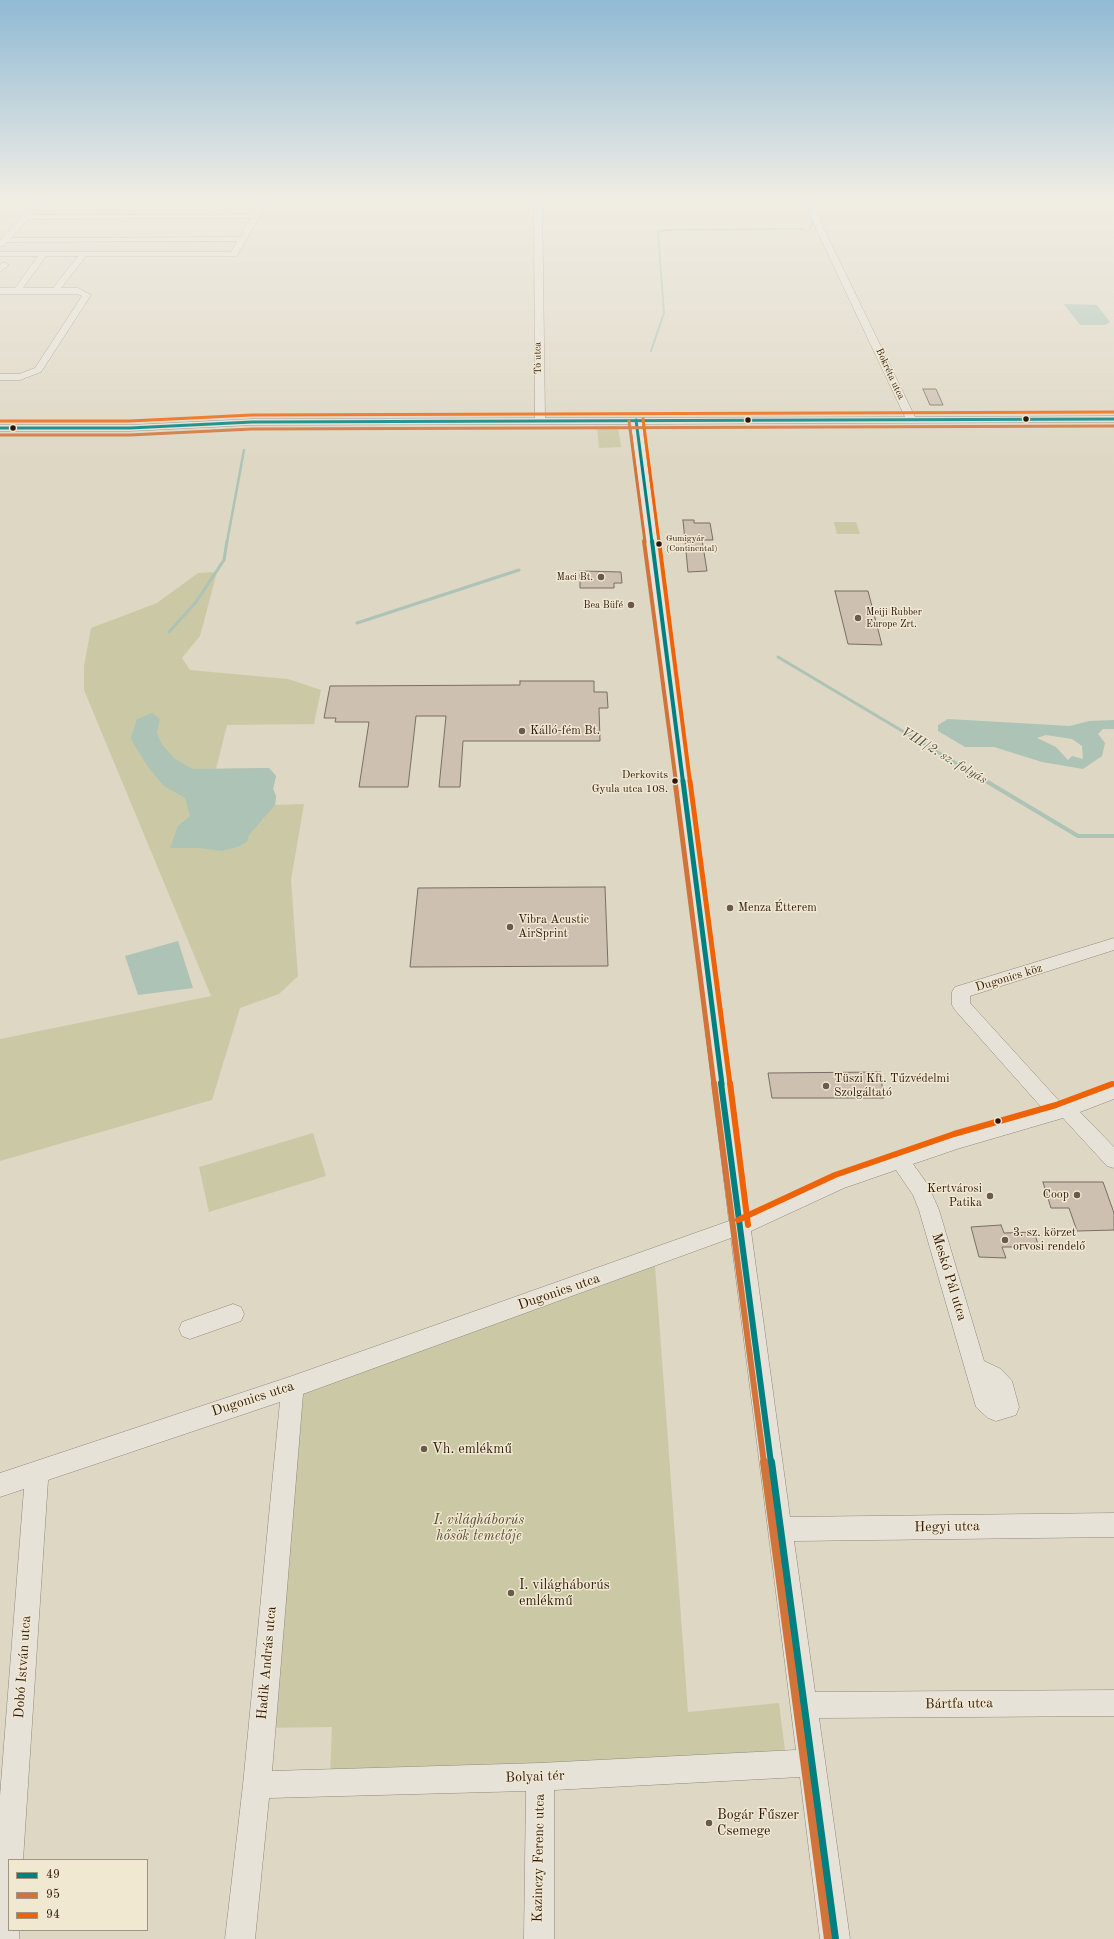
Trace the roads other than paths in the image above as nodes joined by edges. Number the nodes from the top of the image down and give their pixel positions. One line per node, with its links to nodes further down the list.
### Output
1 (19, 288): 6 (street)
2 (539, 288): 12 (street, Tó utca)
3 (850, 288): 9 (street, Bokréta utca)
4 (55, 290): 6 (street); 8 (street)
5 (0, 291): 6 (street)
6 (17, 291)
7 (1, 376): 8 (street); 8 (street)
8 (20, 376)
9 (911, 419): 10 (street); 11 (street)
10 (1114, 419)
11 (636, 420): 12 (street); 19 (street)
12 (540, 422): 13 (street)
13 (0, 428)
14 (1114, 944): 16 (street, Dugonics köz)
15 (1114, 1091): 16 (street, Dugonics utca)
16 (1062, 1110): 17 (street, Dugonics utca); 18 (street)
17 (900, 1160): 19 (street, Dugonics utca); 23 (street, Meskó Pál utca)
18 (1114, 1160)
19 (741, 1226): 22 (street, Dugonics utca); 27 (street)
20 (233, 1314): 21 (street)
21 (190, 1329)
22 (292, 1387): 24 (street, Dugonics utca); 32 (street, Hadik András utca)
23 (984, 1399)
24 (37, 1473): 25 (street, Dugonics utca); 33 (street, Dobó István utca)
25 (0, 1485)
26 (1114, 1525): 27 (street, Hegyi utca)
27 (780, 1529): 29 (street)
28 (1114, 1702): 29 (street, Bártfa utca)
29 (805, 1705): 30 (street)
30 (812, 1763): 31 (street, Bolyai tér); 38 (street)
31 (540, 1777): 32 (street, Bolyai tér); 37 (street, Kazinczy Ferenc utca)
32 (257, 1785): 36 (street, Hadik András utca)
33 (10, 1859)
34 (8, 1881): 35 (street)
35 (4, 1939)
36 (240, 1939)
37 (538, 1939)
38 (835, 1939)

